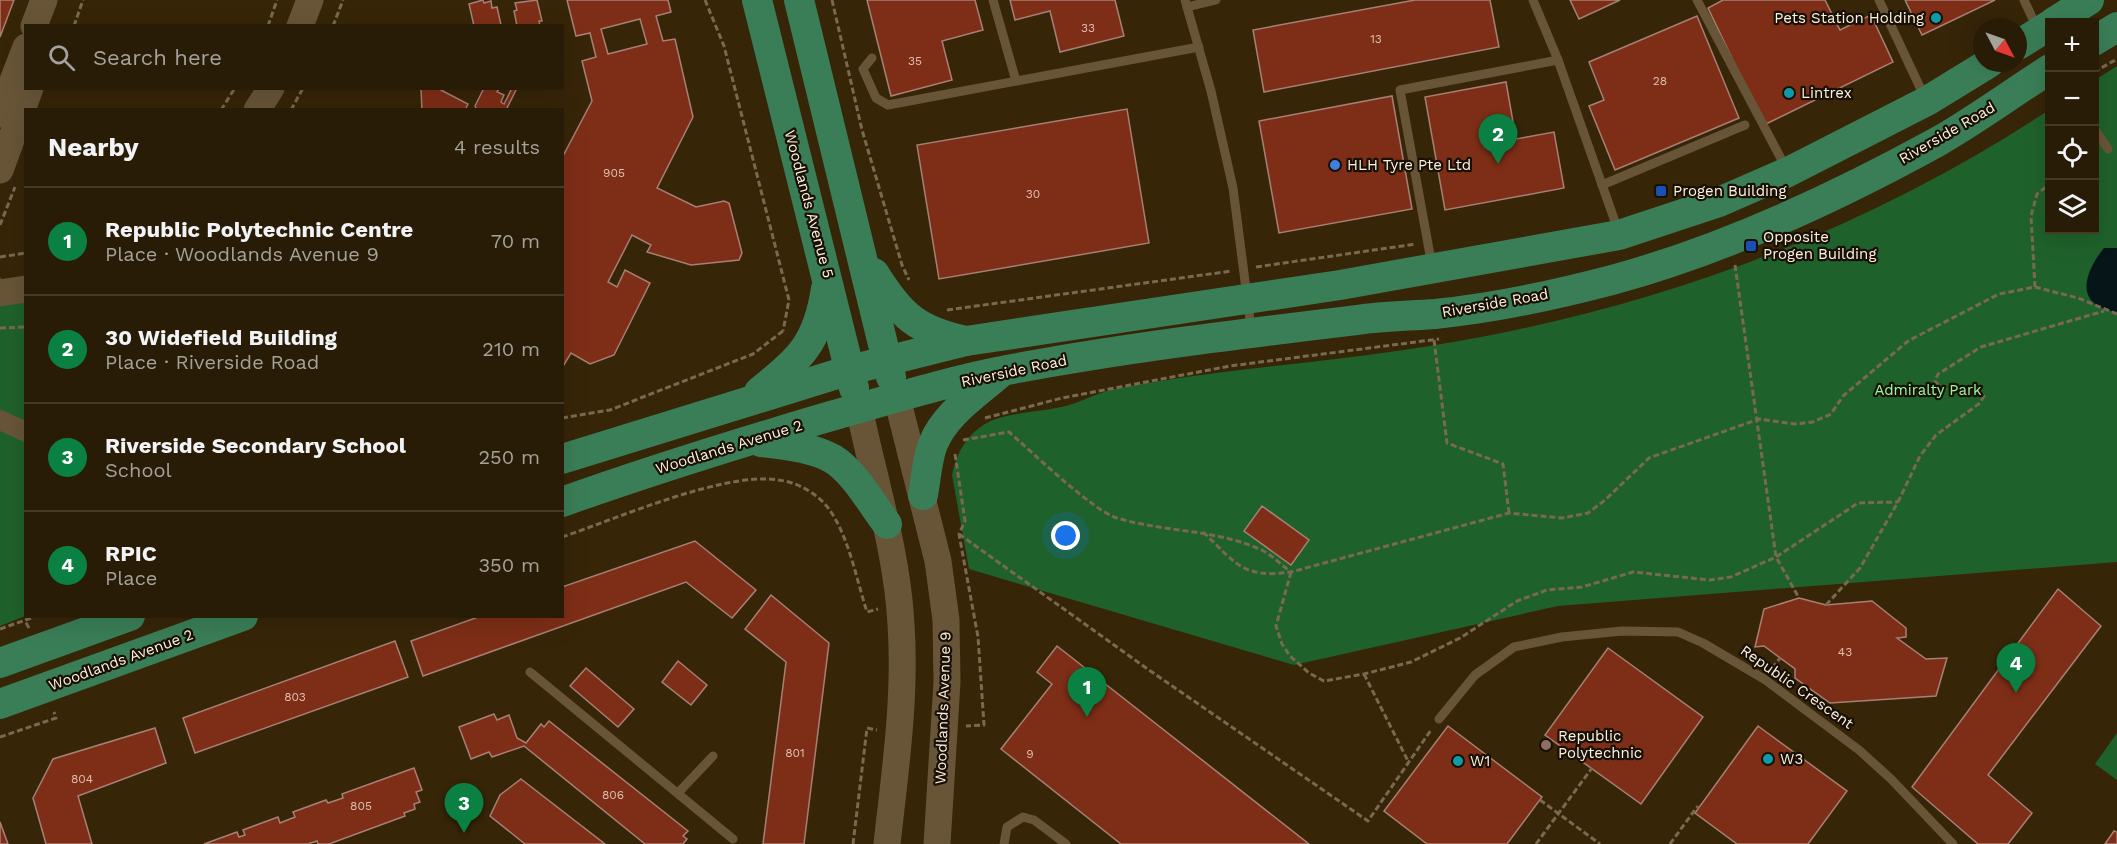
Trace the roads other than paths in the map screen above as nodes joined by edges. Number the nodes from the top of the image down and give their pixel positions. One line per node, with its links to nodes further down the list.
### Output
1 (44, 0): 14 (main road)
2 (63, 0): 15 (main road)
3 (310, 0): 16 (main road)
4 (757, 0): 43 (main road, Woodlands Avenue 5)
5 (799, 0): 41 (main road)
6 (993, 0): 26 (lane)
7 (1216, 0): 13 (lane)
8 (1533, 0): 23 (lane)
9 (1696, 0): 37 (lane)
10 (1879, 0): 29 (lane)
11 (2024, 0): 18 (lane)
12 (2089, 0): 18 (main road)
13 (1186, 3): 20 (lane)
14 (35, 24)
15 (54, 24)
16 (301, 24)
17 (2117, 27): 19 (main road)
18 (2040, 31)
19 (2099, 38)
20 (1198, 47): 26 (lane); 44 (lane)
21 (24, 52): 33 (main road)
22 (872, 58): 26 (lane)
23 (1558, 60): 39 (lane); 42 (lane)
24 (1974, 72): 29 (main road)
25 (2045, 72): 45 (main road, Riverside Road)
26 (1016, 81)
27 (30, 90): 30 (main road)
28 (270, 90): 31 (main road)
29 (1927, 101): 37 (main road)
30 (25, 108)
31 (257, 108)
32 (24, 113): 38 (main road)
33 (0, 114)
34 (1745, 125): 39 (lane)
35 (2099, 136): 36 (lane)
36 (2108, 149)
37 (1788, 172): 40 (main road)
38 (9, 175)
39 (1602, 185): 40 (lane)
40 (1619, 235): 42 (main road)
41 (859, 250): 46 (main road); 47 (main road)
42 (1431, 256): 44 (main road)
43 (828, 276): 48 (main road, Woodlands Avenue 5); 51 (main road)
44 (1248, 298): 45 (lane); 46 (main road)
45 (1251, 333): 49 (main road, Riverside Road)
46 (966, 341): 47 (main road)
47 (886, 360): 48 (main road); 50 (main road)
48 (850, 370): 51 (main road); 52 (main road, Woodlands Avenue 5)
49 (1002, 371): 50 (main road, Riverside Road); 57 (main road)
50 (897, 398): 52 (main road, Woodlands Avenue 2); 57 (main road, Woodlands Avenue 9)
51 (747, 402): 56 (main road)
52 (859, 408): 55 (main road, Woodlands Avenue 2); 59 (main road)
53 (0, 420): 54 (street)
54 (24, 431)
55 (750, 440): 58 (main road, Woodlands Avenue 2); 59 (main road)
56 (564, 458)
57 (922, 495): 71 (main road, Woodlands Avenue 9)
58 (564, 501)
59 (886, 524): 70 (main road)
60 (120, 618): 62 (main road)
61 (238, 618): 65 (main road, Woodlands Avenue 2)
62 (92, 624): 63 (main road)
63 (0, 663)
64 (530, 672): 68 (lane)
65 (0, 705)
66 (1439, 719): 74 (lane, Republic Crescent)
67 (713, 756): 68 (lane)
68 (678, 793): 69 (lane)
69 (733, 839)
70 (887, 844)
71 (937, 844)
72 (1004, 844): 73 (lane)
73 (1066, 844)
74 (1953, 844)

